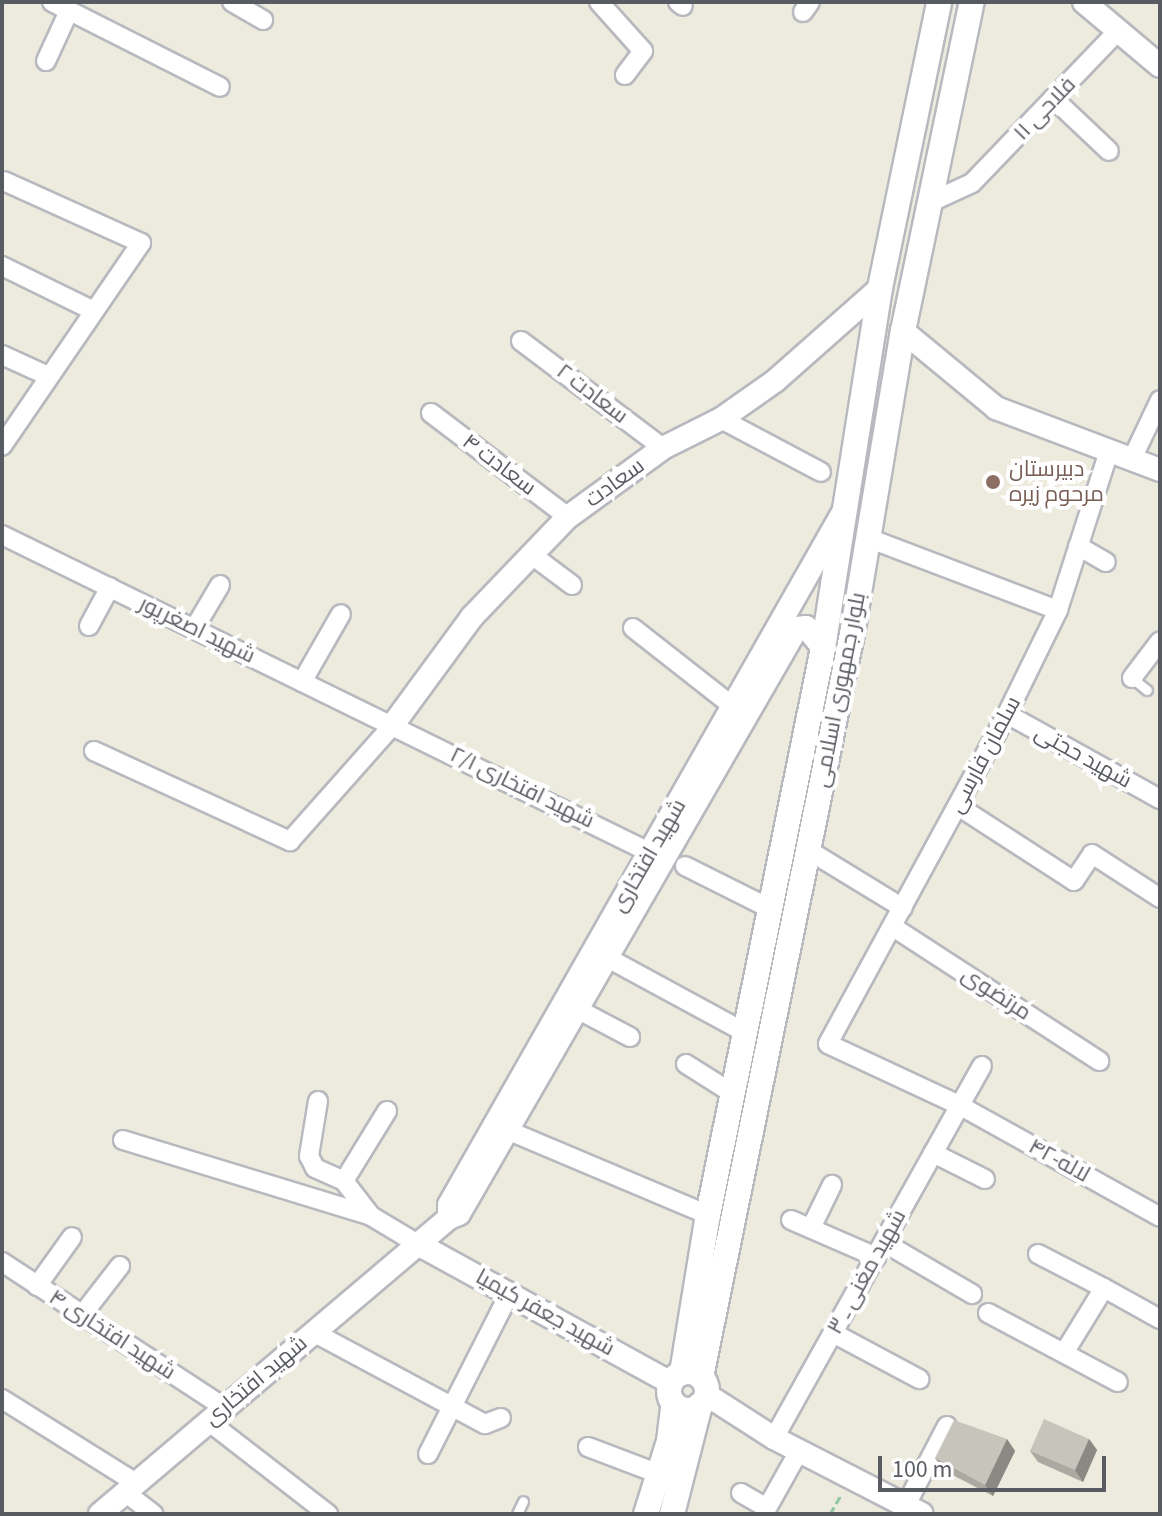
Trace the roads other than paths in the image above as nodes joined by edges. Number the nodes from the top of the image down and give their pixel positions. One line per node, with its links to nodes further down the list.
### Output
1 (52, 2): 8 (street)
2 (232, 2): 9 (street)
3 (599, 2): 15 (street)
4 (939, 2): 11 (main road, بلوار جمهوری اسلامی)
5 (957, 2): 6 (main road)
6 (970, 2): 12 (main road, بلوار جمهوری اسلامی)
7 (1084, 2): 10 (street)
8 (69, 11): 13 (street); 16 (street)
9 (263, 20)
10 (1117, 32): 14 (street); 17 (street, فلاحی ۱۱)
11 (935, 36): 12 (main road); 22 (main road, بلوار جمهوری اسلامی)
12 (966, 46): 20 (main road, بلوار جمهوری اسلامی)
13 (46, 61)
14 (1160, 66)
15 (625, 75)
16 (220, 87)
17 (1055, 100): 18 (street); 20 (street, فلاحی ۱۱)
18 (1109, 151)
19 (4, 181): 23 (street)
20 (933, 201): 24 (main road, بلوار جمهوری اسلامی)
21 (2, 266): 23 (street)
22 (880, 288): 28 (main road, بلوار جمهوری اسلامی); 32 (street, سعادت)
23 (94, 311): 27 (street)
24 (903, 331): 29 (main road, بلوار جمهوری اسلامی); 37 (street)
25 (521, 341): 36 (street, سعادت ۲)
26 (2, 355): 27 (street)
27 (48, 376): 34 (street)
28 (867, 385): 29 (main road); 33 (main road, بلوار جمهوری اسلامی)
29 (896, 389): 35 (main road, بلوار جمهوری اسلامی)
30 (1160, 400): 38 (street)
31 (431, 413): 42 (street, سعادت ۴)
32 (721, 419): 36 (street, سعادت); 40 (street)
33 (858, 439): 35 (main road); 41 (main road, بلوار جمهوری اسلامی)
34 (2, 446)
35 (885, 447): 43 (main road, بلوار جمهوری اسلامی)
36 (663, 448): 42 (street, سعادت)
37 (1109, 451): 38 (street); 45 (street, سلمان فارسی)
38 (1132, 459): 39 (street)
39 (1160, 470)
40 (821, 472)
41 (846, 506): 56 (street, شهید افتخاری); 58 (main road, بلوار جمهوری اسلامی)
42 (568, 517): 46 (street, سعادت)
43 (868, 538): 51 (street); 67 (main road, بلوار جمهوری اسلامی)
44 (4, 541): 50 (street, شهید اصغرپور)
45 (1078, 546): 47 (street); 51 (street, سلمان فارسی)
46 (532, 555): 49 (street); 63 (street, سعادت)
47 (1106, 562)
48 (220, 585): 55 (street)
49 (572, 585)
50 (110, 587): 53 (street); 55 (street, شهید اصغرپور)
51 (1058, 610): 62 (street, سلمان فارسی)
52 (341, 614): 59 (street)
53 (89, 626)
54 (633, 628): 61 (street)
55 (194, 629): 59 (street, شهید اصغرپور)
56 (784, 636): 58 (street); 61 (street, شهید افتخاری); 74 (street)
57 (1160, 641): 60 (street)
58 (823, 648): 71 (main road, بلوار جمهوری اسلامی)
59 (302, 682): 63 (street, شهید اصغرپور)
60 (1140, 684)
61 (735, 708): 68 (street, شهید افتخاری)
62 (1007, 714): 65 (street, شهید حجتی); 66 (street, سلمان فارسی)
63 (392, 726): 64 (street); 68 (street, شهید افتخاری ۲/۱)
64 (94, 751)
65 (1158, 794)
66 (958, 806): 70 (street); 72 (street, سلمان فارسی)
67 (808, 850): 72 (street); 116 (main road, بلوار جمهوری اسلامی)
68 (651, 853): 92 (street, شهید افتخاری)
69 (685, 866): 71 (street)
70 (1160, 898)
71 (769, 908): 76 (main road, بلوار جمهوری اسلامی)
72 (903, 908): 73 (street, سلمان فارسی)
73 (893, 927): 78 (street, سلمان فارسی); 79 (street, مرتضوی)
74 (606, 957): 75 (street); 76 (street)
75 (577, 1009): 77 (street); 86 (street)
76 (744, 1032): 82 (main road, بلوار جمهوری اسلامی)
77 (630, 1037)
78 (828, 1044): 84 (street, لاله-۴۲)
79 (1099, 1061)
80 (686, 1064): 82 (street)
81 (982, 1066): 84 (street, شهید مغنی ـ ۳)
82 (732, 1093): 93 (main road, بلوار جمهوری اسلامی)
83 (318, 1101): 90 (street)
84 (959, 1105): 88 (street, شهید مغنی ـ ۳); 95 (street, لاله-۴۲)
85 (387, 1111): 90 (street)
86 (507, 1130): 92 (street); 93 (street)
87 (123, 1140): 94 (street)
88 (933, 1153): 89 (street); 100 (street, شهید مغنی ـ ۳)
89 (985, 1179)
90 (344, 1181): 94 (street)
91 (832, 1185): 97 (street)
92 (449, 1211): 99 (street, شهید افتخاری)
93 (708, 1215): 116 (main road, بلوار جمهوری اسلامی)
94 (371, 1216): 99 (street)
95 (1160, 1217)
96 (791, 1220): 97 (street)
97 (811, 1228): 100 (street)
98 (72, 1237): 104 (street)
99 (418, 1244): 106 (street, شهید جعفر کیمیا); 111 (street, شهید افتخاری)
100 (880, 1250): 107 (street); 112 (street, شهید مغنی ـ ۳)
101 (1038, 1254): 105 (street)
102 (2, 1262): 104 (street, شهید افتخاری ۴)
103 (120, 1266): 109 (street)
104 (37, 1286): 109 (street, شهید افتخاری ۴)
105 (1104, 1288): 110 (street); 113 (street)
106 (509, 1294): 116 (street, شهید جعفر کیمیا); 118 (street)
107 (972, 1294)
108 (988, 1313): 113 (street)
109 (82, 1315): 119 (street, شهید افتخاری ۴)
110 (1160, 1319)
111 (315, 1333): 118 (street); 119 (street, شهید افتخاری)
112 (833, 1333): 114 (street); 122 (street, شهید مغنی ـ ۳)
113 (1064, 1353): 115 (street)
114 (919, 1379)
115 (1118, 1382)
116 (689, 1389): 122 (street, شهید جعفر کیمیا); 123 (main road, بلوار جمهوری اسلامی); 125 (main road, بلوار جمهوری اسلامی)
117 (2, 1399): 129 (street)
118 (452, 1407): 120 (street); 127 (street)
119 (216, 1414): 129 (street, شهید افتخاری); 135 (street, شهید افتخاری ۴)
120 (501, 1418)
121 (947, 1426): 132 (street)
122 (774, 1438): 126 (street, شهید جعفر کیمیا)
123 (669, 1441): 125 (main road); 128 (main road, بلوار جمهوری اسلامی)
124 (588, 1447): 128 (street)
125 (692, 1447): 138 (main road, بلوار جمهوری اسلامی)
126 (799, 1451): 130 (street); 132 (street, شهید جعفر کیمیا)
127 (428, 1454)
128 (659, 1474): 137 (main road, بلوار جمهوری اسلامی)
129 (131, 1487): 133 (street, شهید افتخاری); 134 (street)
130 (741, 1493)
131 (523, 1501): 136 (lane)
132 (914, 1510)
133 (100, 1514)
134 (153, 1514)
135 (328, 1514)
136 (517, 1514)
137 (646, 1514)
138 (672, 1514)

